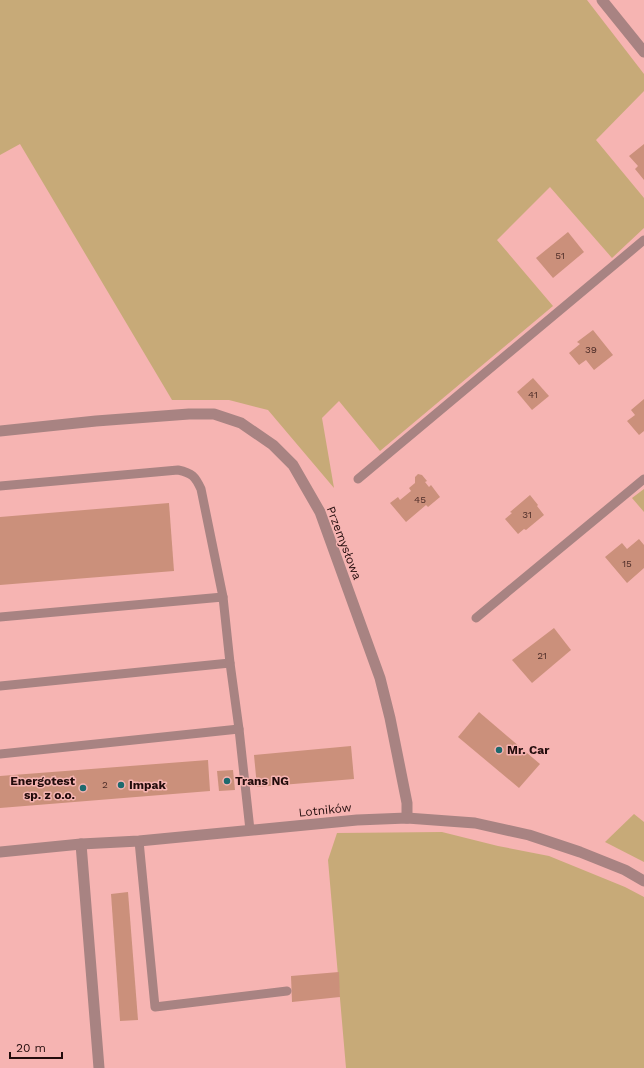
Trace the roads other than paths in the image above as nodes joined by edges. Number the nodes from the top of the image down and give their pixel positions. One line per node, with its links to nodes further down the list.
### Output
1 (602, 0): 2 (street)
2 (644, 52)
3 (644, 240): 5 (lane)
4 (0, 431): 15 (street, Przemysłowa)
5 (358, 479)
6 (644, 479): 10 (lane)
7 (0, 486): 8 (lane)
8 (223, 597): 9 (lane); 11 (lane)
9 (0, 617)
10 (476, 618)
11 (230, 663): 12 (lane); 13 (lane)
12 (0, 686)
13 (239, 729): 14 (lane); 16 (lane)
14 (0, 754)
15 (407, 818): 16 (street, Lotników); 20 (street, Lotników)
16 (250, 830): 17 (street, Lotników)
17 (139, 841): 18 (street, Lotników); 21 (lane)
18 (80, 844): 19 (street, Lotników); 22 (street)
19 (0, 852)
20 (644, 881)
21 (288, 991)
22 (99, 1068)

